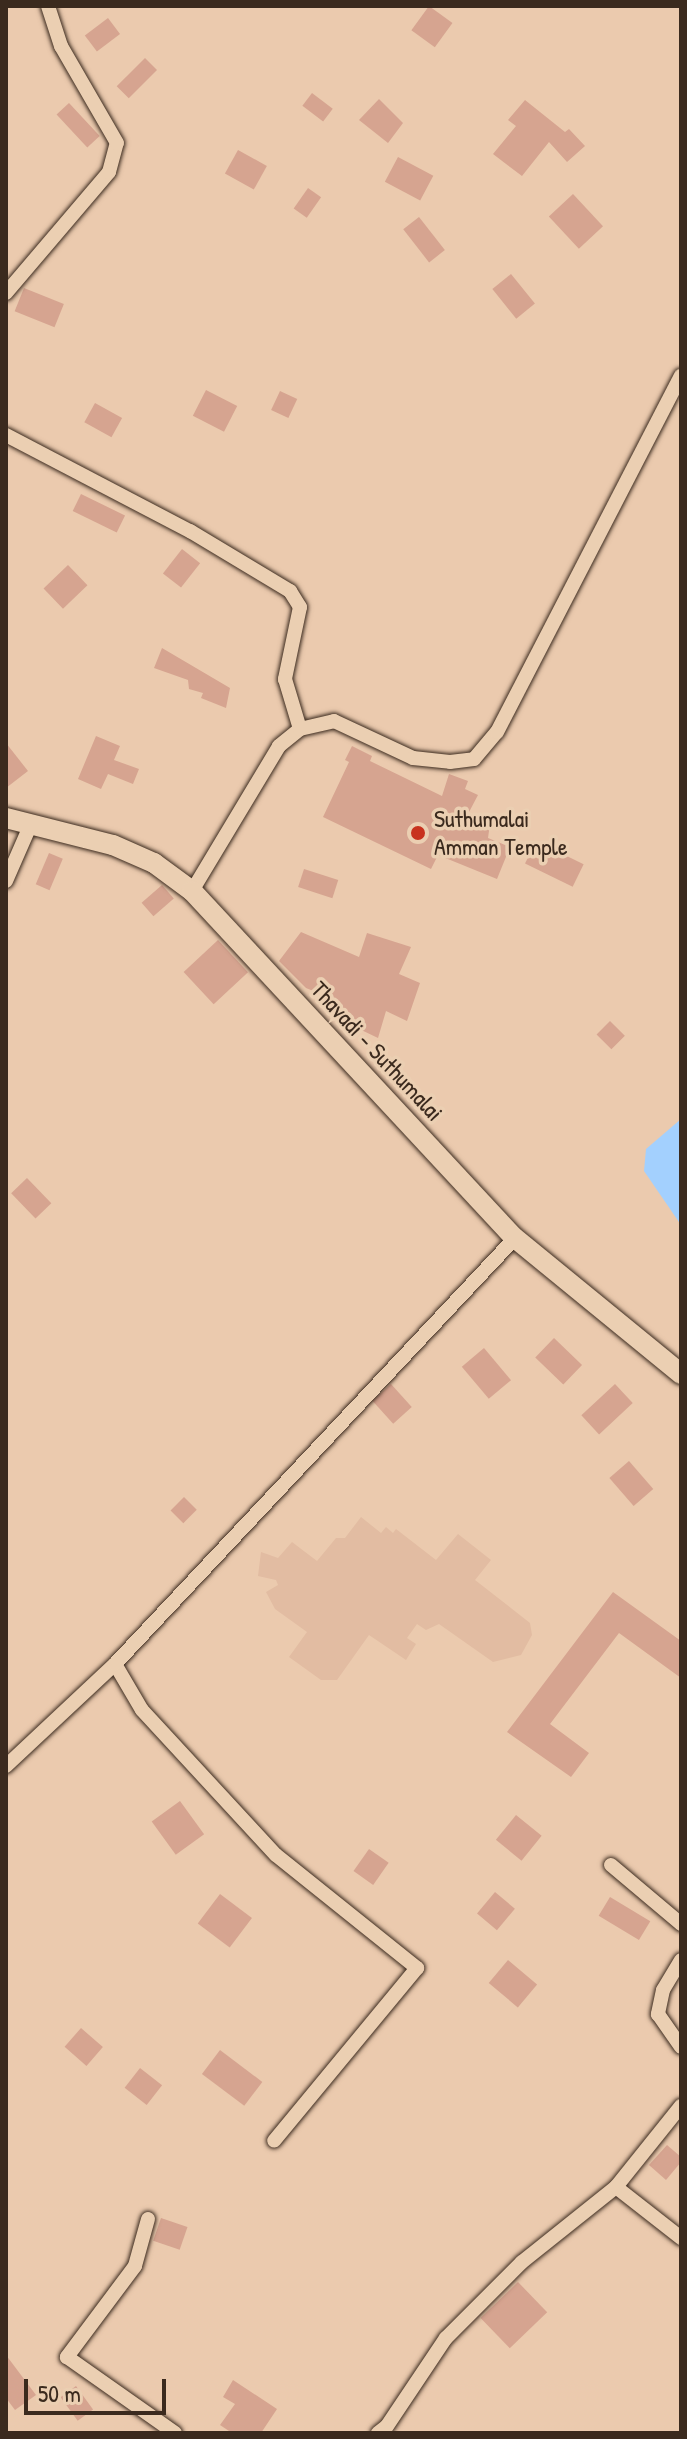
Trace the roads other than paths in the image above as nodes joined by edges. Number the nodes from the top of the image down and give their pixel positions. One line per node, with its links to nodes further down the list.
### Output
1 (48, 6): 2 (street)
2 (6, 293)
3 (681, 376): 5 (street)
4 (6, 435): 5 (street)
5 (300, 729): 9 (street)
6 (6, 818): 7 (main road, Thavadi - Suthumalai)
7 (30, 826): 8 (street); 9 (main road, Thavadi - Suthumalai)
8 (6, 881)
9 (192, 891): 10 (main road, Thavadi - Suthumalai)
10 (515, 1238): 11 (main road, Thavadi - Suthumalai); 12 (street)
11 (681, 1374)
12 (115, 1664): 13 (street); 19 (street)
13 (6, 1766)
14 (611, 1865): 15 (street)
15 (681, 1924)
16 (681, 1960): 17 (street)
17 (681, 2047)
18 (681, 2106): 20 (street)
19 (274, 2141)
20 (616, 2187): 22 (street); 24 (street)
21 (148, 2219): 23 (street)
22 (681, 2238)
23 (175, 2433)
24 (378, 2433)

